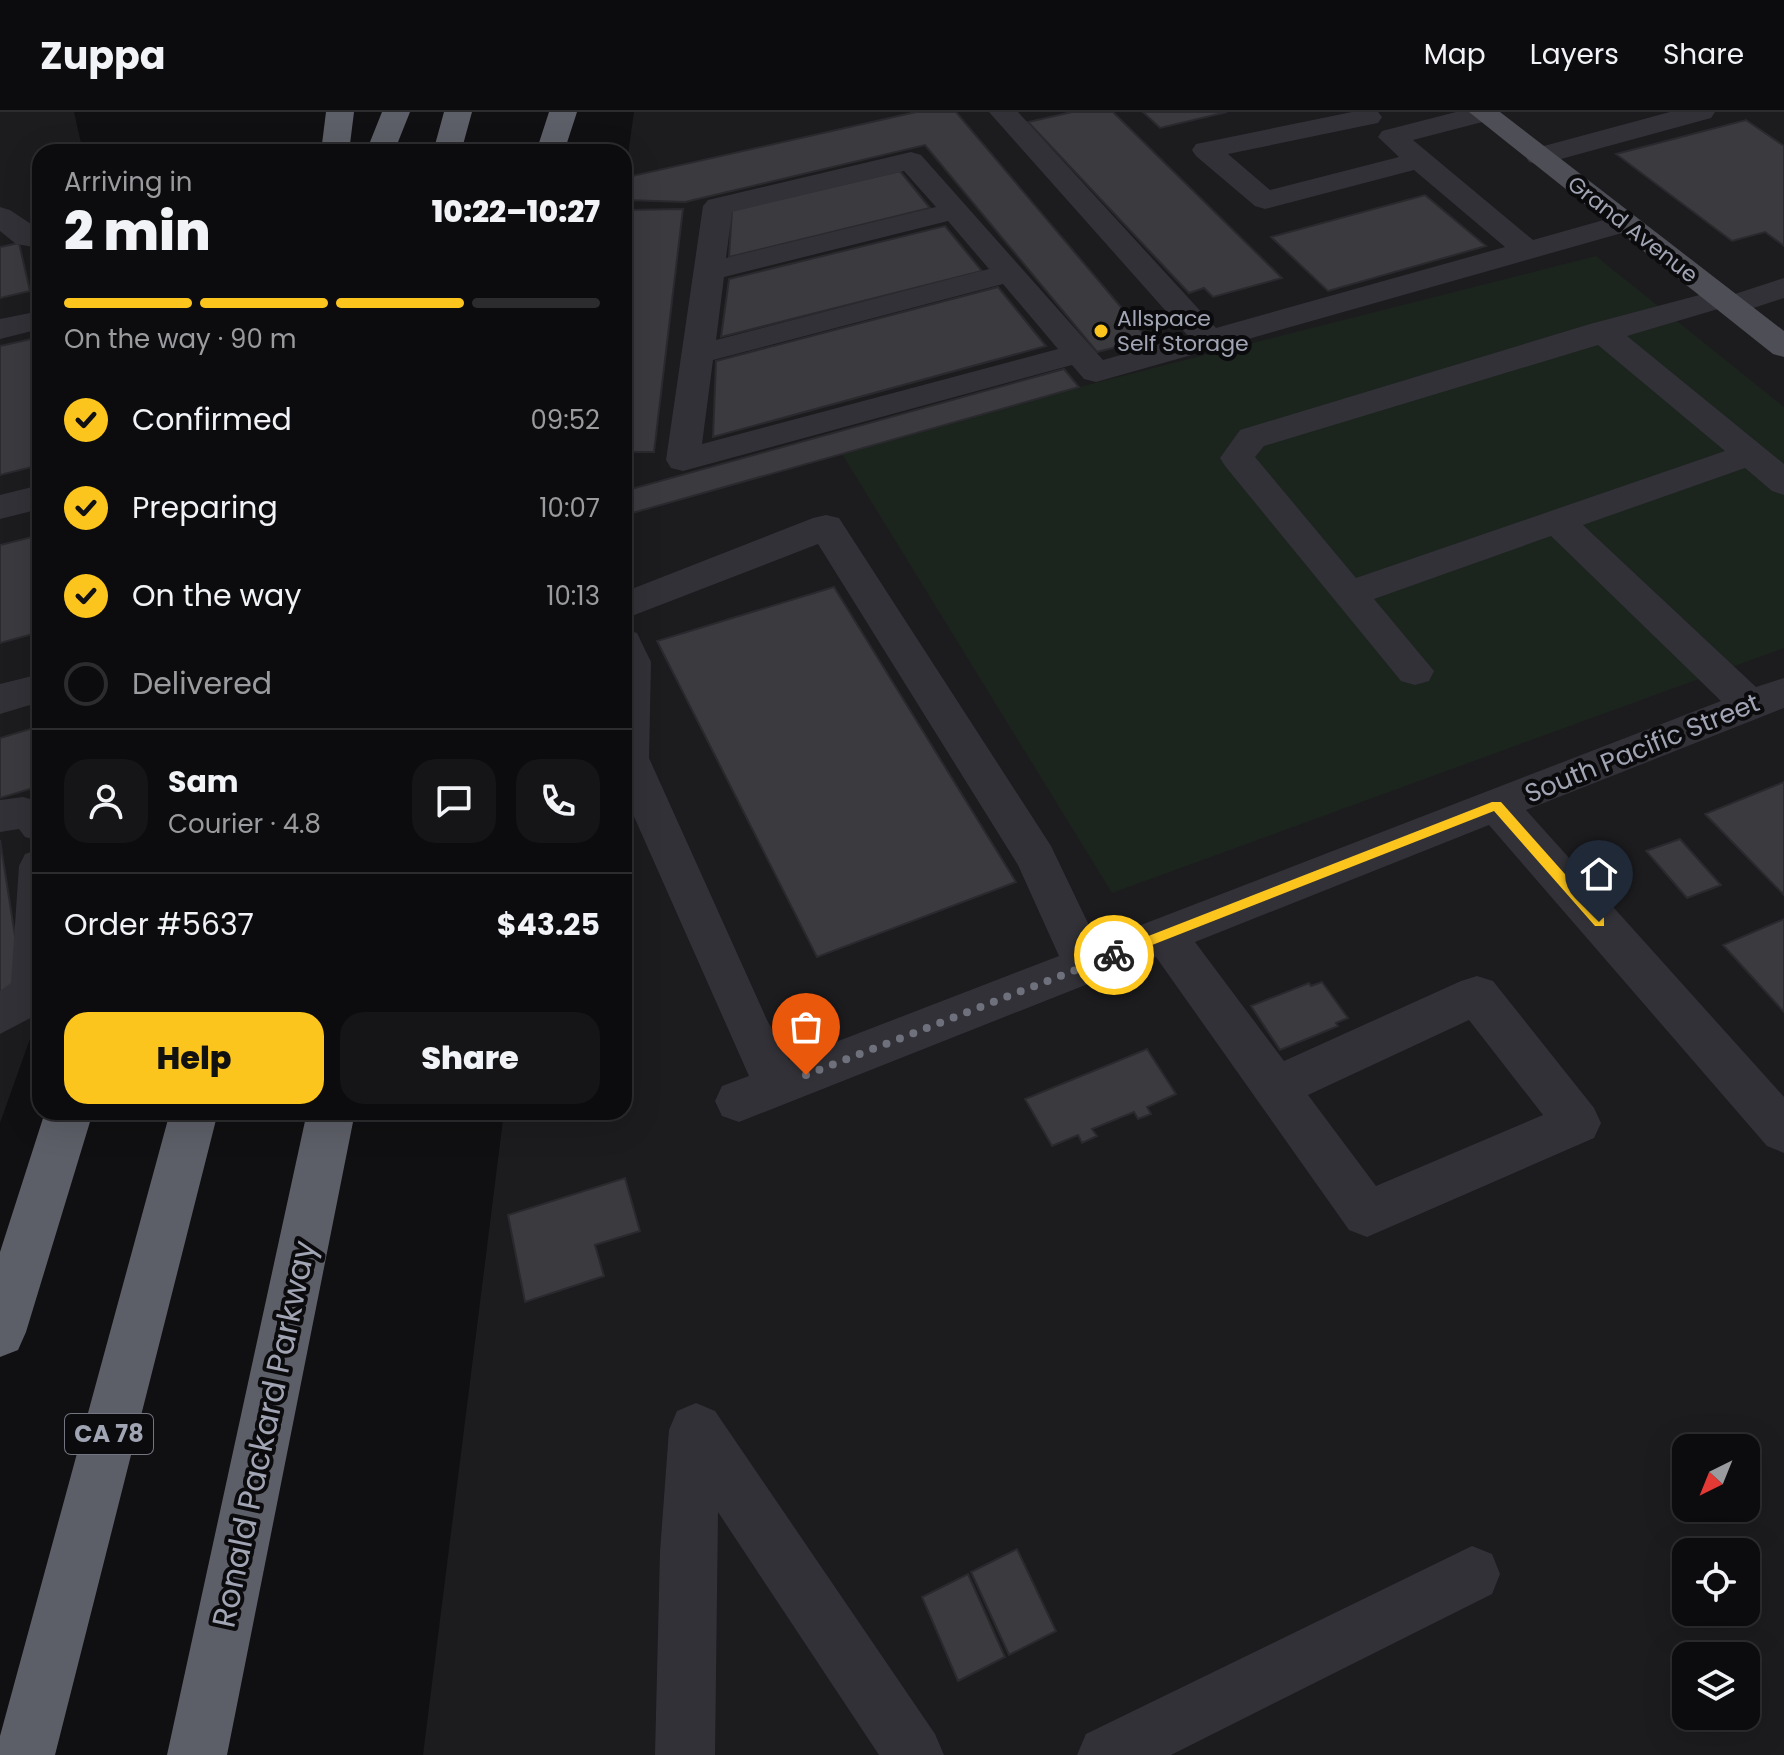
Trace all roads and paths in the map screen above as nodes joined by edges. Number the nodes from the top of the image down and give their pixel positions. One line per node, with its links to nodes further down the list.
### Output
1 (340, 112): 11 (highway)
2 (396, 112): 12 (highway)
3 (458, 112): 13 (highway)
4 (539, 112): 14 (highway)
5 (563, 112): 15 (highway)
6 (1003, 112): 31 (street)
7 (1483, 112): 10 (street); 16 (main road, Grand Avenue)
8 (1701, 112): 16 (street)
9 (1365, 115): 10 (street); 17 (street)
10 (1392, 137): 17 (street)
11 (336, 144)
12 (383, 144)
13 (449, 144)
14 (532, 144)
15 (553, 144)
16 (1539, 156): 20 (main road, Grand Avenue)
17 (1419, 160): 22 (street)
18 (954, 211): 23 (street); 23 (street); 24 (street)
19 (0, 216): 21 (street)
20 (1625, 223): 22 (street); 26 (main road, Grand Avenue)
21 (32, 238)
22 (1527, 250): 31 (street)
23 (707, 272): 33 (street)
24 (1009, 273): 32 (street); 33 (street)
25 (1784, 287): 26 (street)
26 (1727, 302): 29 (street); 30 (main road, Grand Avenue)
27 (32, 322): 28 (street)
28 (0, 329)
29 (1601, 331): 34 (street); 39 (street)
30 (1779, 337)
31 (1209, 340): 32 (street)
32 (1079, 353): 33 (street)
33 (698, 354)
34 (1750, 454): 35 (street); 38 (street)
35 (1784, 483)
36 (32, 499): 37 (street)
37 (0, 507)
38 (1559, 523): 39 (street); 44 (street)
39 (1349, 594): 41 (street)
40 (632, 603): 50 (street)
41 (1415, 671)
42 (32, 690): 43 (street)
43 (0, 699)
44 (1767, 699): 46 (street, South Pacific Street)
45 (632, 765): 53 (street)
46 (1497, 805): 49 (street, South Pacific Street); 59 (street)
47 (0, 816): 48 (street)
48 (32, 816)
49 (1165, 935): 50 (street, South Pacific Street); 54 (street)
50 (1086, 966): 53 (street, South Pacific Street)
51 (32, 988): 52 (street)
52 (0, 1014)
53 (778, 1086): 55 (street, South Pacific Street)
54 (1274, 1088): 54 (street)
55 (739, 1101)
56 (66, 1120): 60 (highway)
57 (192, 1120): 62 (highway, CA 78)
58 (329, 1120): 63 (highway, Ronald Packard Parkway)
59 (1784, 1131)
60 (0, 1332)
61 (1472, 1574): 66 (street)
62 (25, 1755)
63 (197, 1755)
64 (685, 1755): 65 (street)
65 (914, 1755)
66 (1107, 1755)

